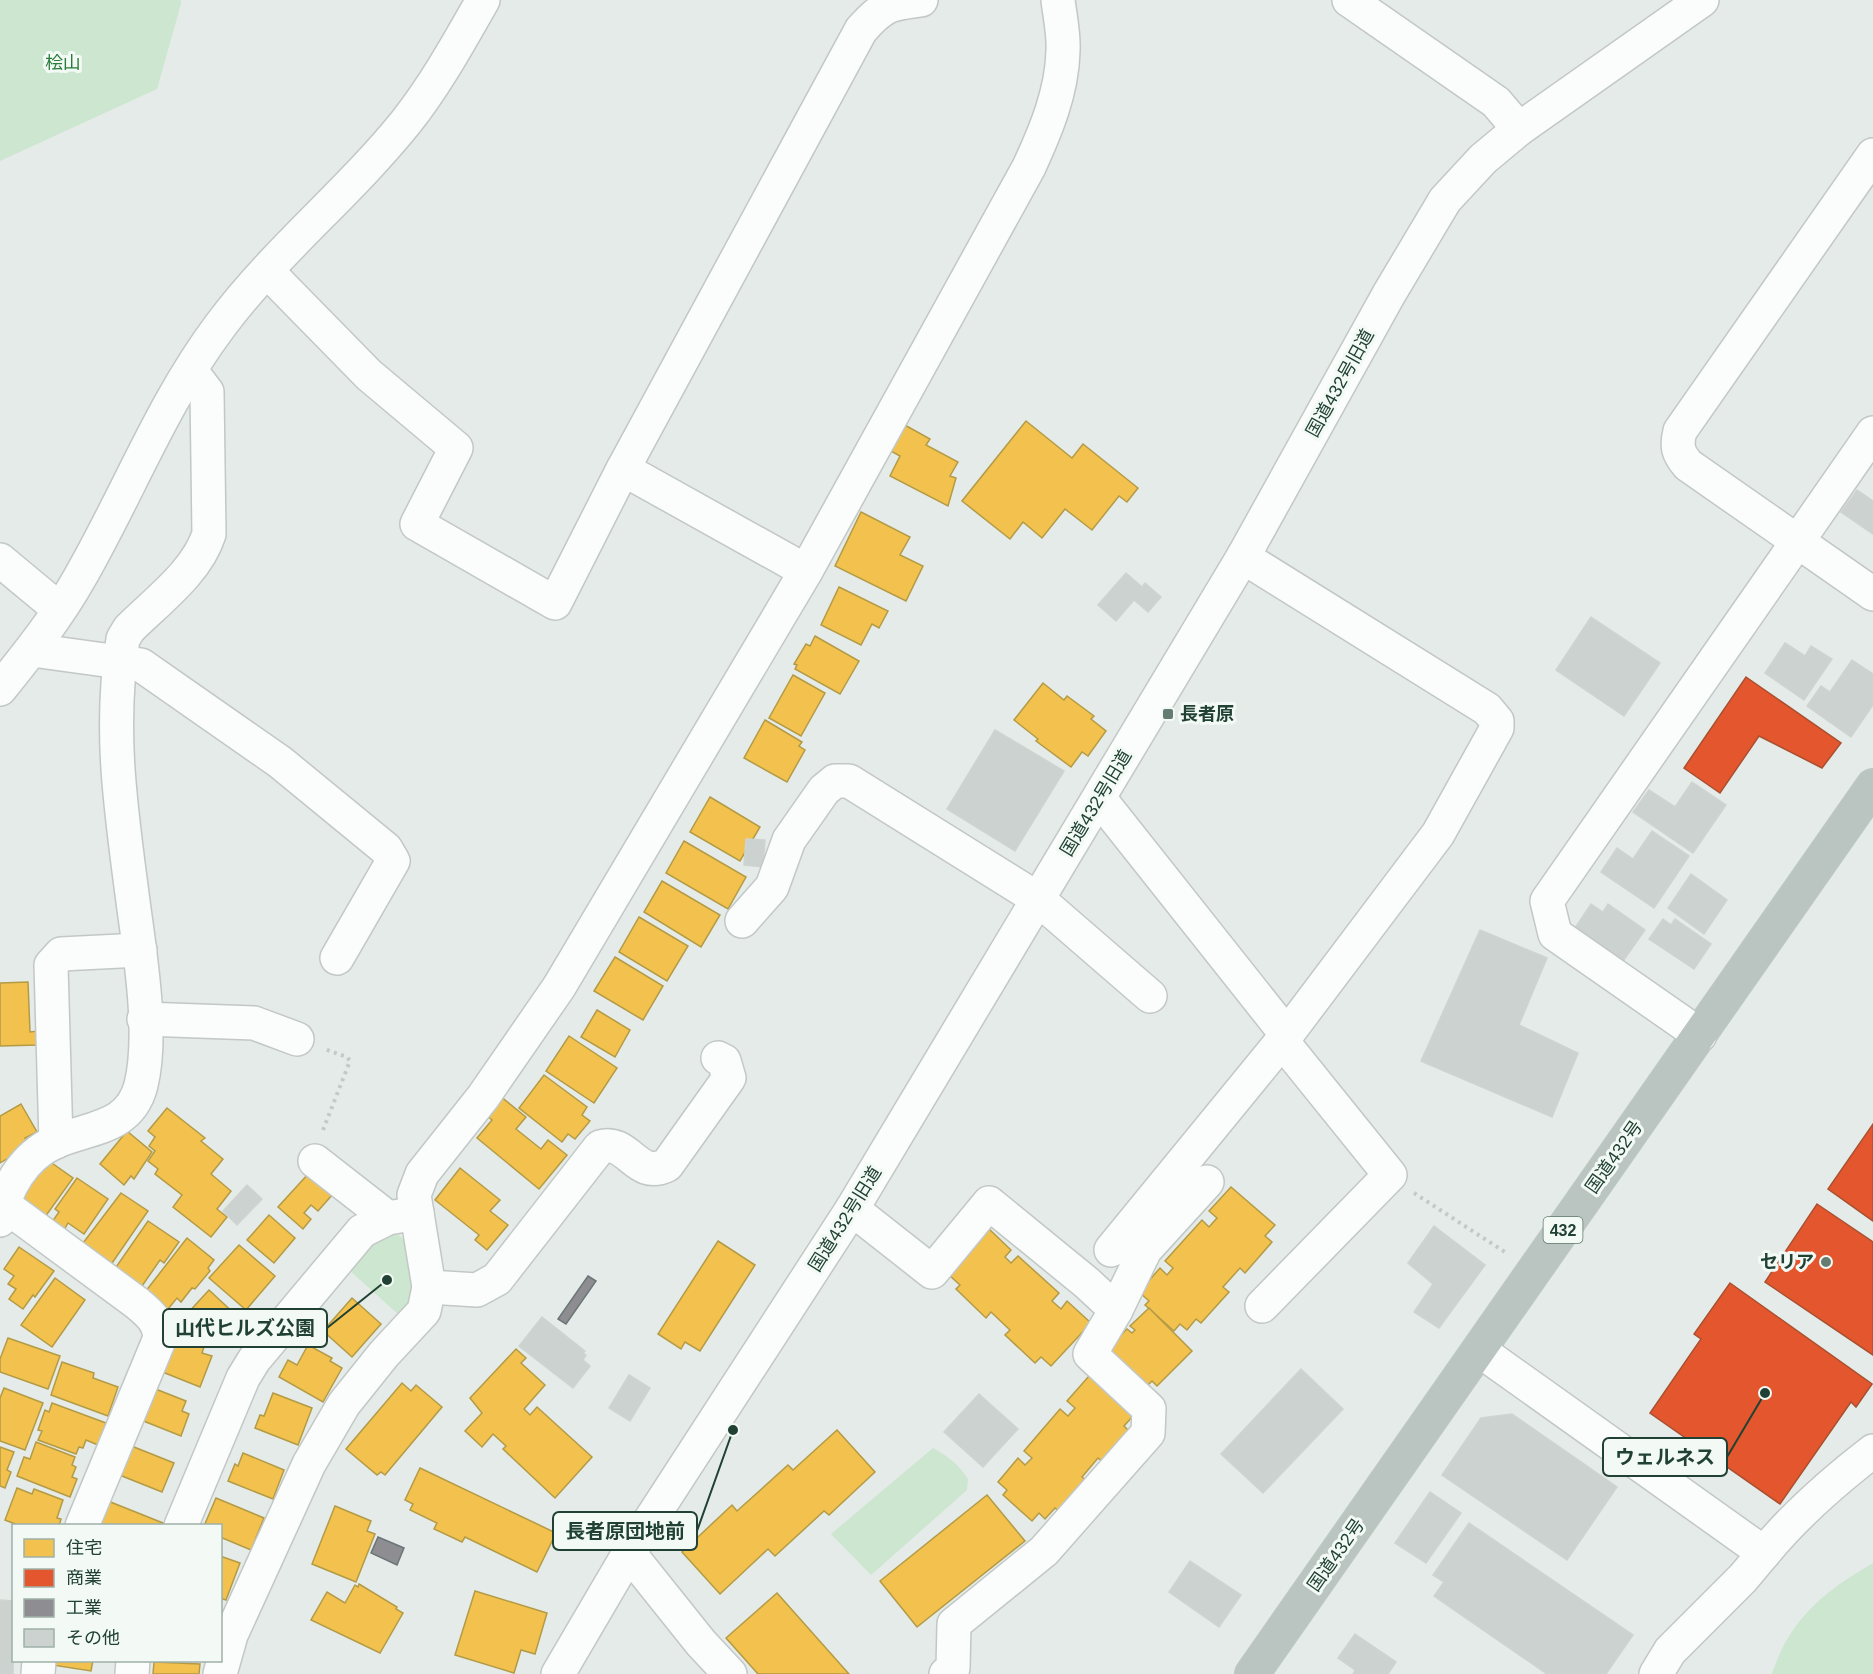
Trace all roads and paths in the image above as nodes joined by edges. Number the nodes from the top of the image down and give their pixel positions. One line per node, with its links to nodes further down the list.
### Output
1 (483, 0): 8 (street)
2 (921, 0): 11 (street)
3 (1059, 0): 15 (street)
4 (1349, 0): 6 (street)
5 (1702, 0): 6 (street, 国道432号旧道)
6 (1519, 129): 13 (street, 国道432号旧道)
7 (1873, 155): 12 (street)
8 (267, 271): 9 (street); 11 (street)
9 (191, 371): 17 (street); 19 (street)
10 (1873, 434): 12 (street)
11 (623, 469): 15 (street)
12 (1798, 541): 16 (street); 29 (street)
13 (1243, 557): 22 (street, 国道432号旧道); 30 (street)
14 (0, 560): 17 (street)
15 (806, 571): 39 (street)
16 (1873, 594)
17 (59, 609): 18 (street)
18 (32, 650): 19 (street); 20 (street)
19 (120, 661): 25 (street); 26 (street)
20 (0, 689)
21 (1873, 786): 29 (highway, 国道432号 / 432)
22 (1099, 798): 23 (street, 国道432号旧道); 30 (street)
23 (1038, 899): 24 (street); 27 (street); 38 (street, 国道432号旧道)
24 (742, 921)
25 (140, 950): 28 (street); 33 (street)
26 (337, 958)
27 (1150, 996)
28 (144, 1019): 31 (street); 33 (street)
29 (1700, 1035): 41 (highway, 国道432号 / 432)
30 (1284, 1038): 35 (street); 40 (street)
31 (297, 1039): 34 (path)
32 (718, 1058): 42 (street)
33 (56, 1142): 37 (street)
34 (315, 1161): 39 (street)
35 (1390, 1175): 41 (path); 43 (street)
36 (1207, 1182): 44 (street)
37 (1, 1209): 47 (street)
38 (852, 1209): 44 (street); 49 (street, 国道432号旧道)
39 (403, 1216): 42 (street); 48 (street)
40 (1111, 1250)
41 (1533, 1273): 45 (highway, 国道432号 / 432)
42 (429, 1287): 51 (street)
43 (1262, 1306)
44 (1116, 1310): 54 (street)
45 (1479, 1350): 50 (street); 55 (highway, 国道432号 / 432)
46 (1873, 1452): 50 (street)
47 (83, 1524)
48 (182, 1524)
49 (629, 1553): 52 (street, 国道432号旧道); 53 (street)
50 (1764, 1553): 56 (street)
51 (220, 1674)
52 (558, 1674)
53 (730, 1674)
54 (946, 1674)
55 (1252, 1674)
56 (1656, 1674)

